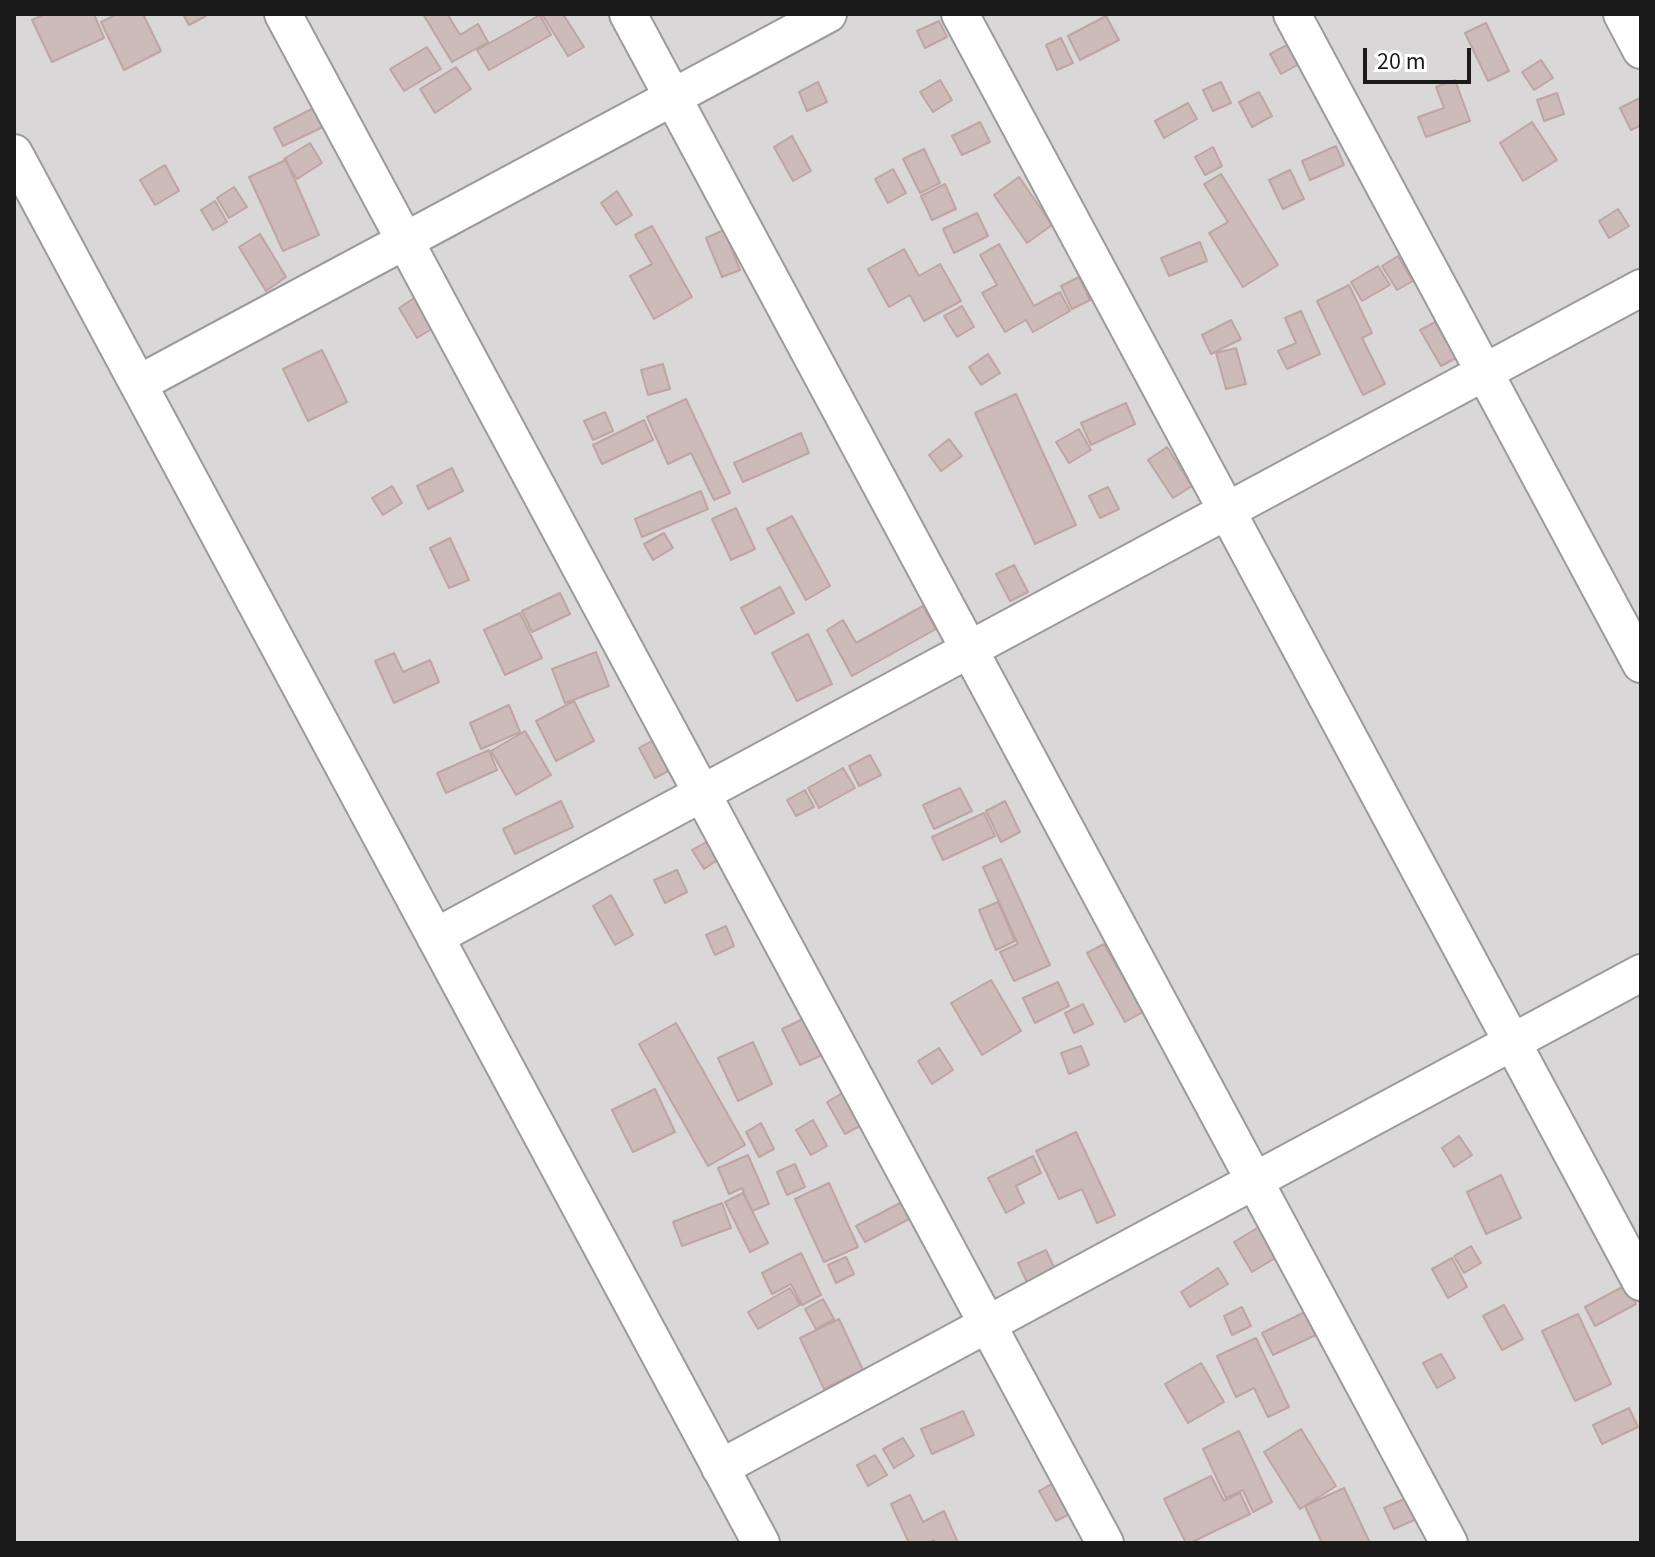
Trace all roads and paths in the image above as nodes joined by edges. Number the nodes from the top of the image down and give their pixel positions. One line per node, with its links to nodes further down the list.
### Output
1 (283, 14): 10 (street)
2 (628, 14): 8 (street)
3 (828, 14): 8 (street)
4 (960, 14): 14 (street)
5 (1292, 14): 12 (street)
6 (1622, 14): 7 (street)
7 (1641, 50)
8 (673, 98): 10 (street); 15 (street)
9 (14, 153): 13 (street)
10 (405, 241): 13 (street); 17 (street)
11 (1641, 288): 12 (street)
12 (1484, 372): 14 (street); 16 (street)
13 (138, 384): 18 (street)
14 (1226, 511): 15 (street); 20 (street)
15 (968, 649): 17 (street); 21 (street)
16 (1641, 664)
17 (702, 793): 18 (street); 23 (street)
18 (435, 937): 24 (street)
19 (1641, 973): 20 (street)
20 (1512, 1042): 21 (street); 22 (street)
21 (1254, 1180): 23 (street); 27 (street)
22 (1641, 1282)
23 (987, 1324): 24 (street); 26 (street)
24 (720, 1468): 25 (street)
25 (761, 1543)
26 (1105, 1543)
27 (1449, 1543)

